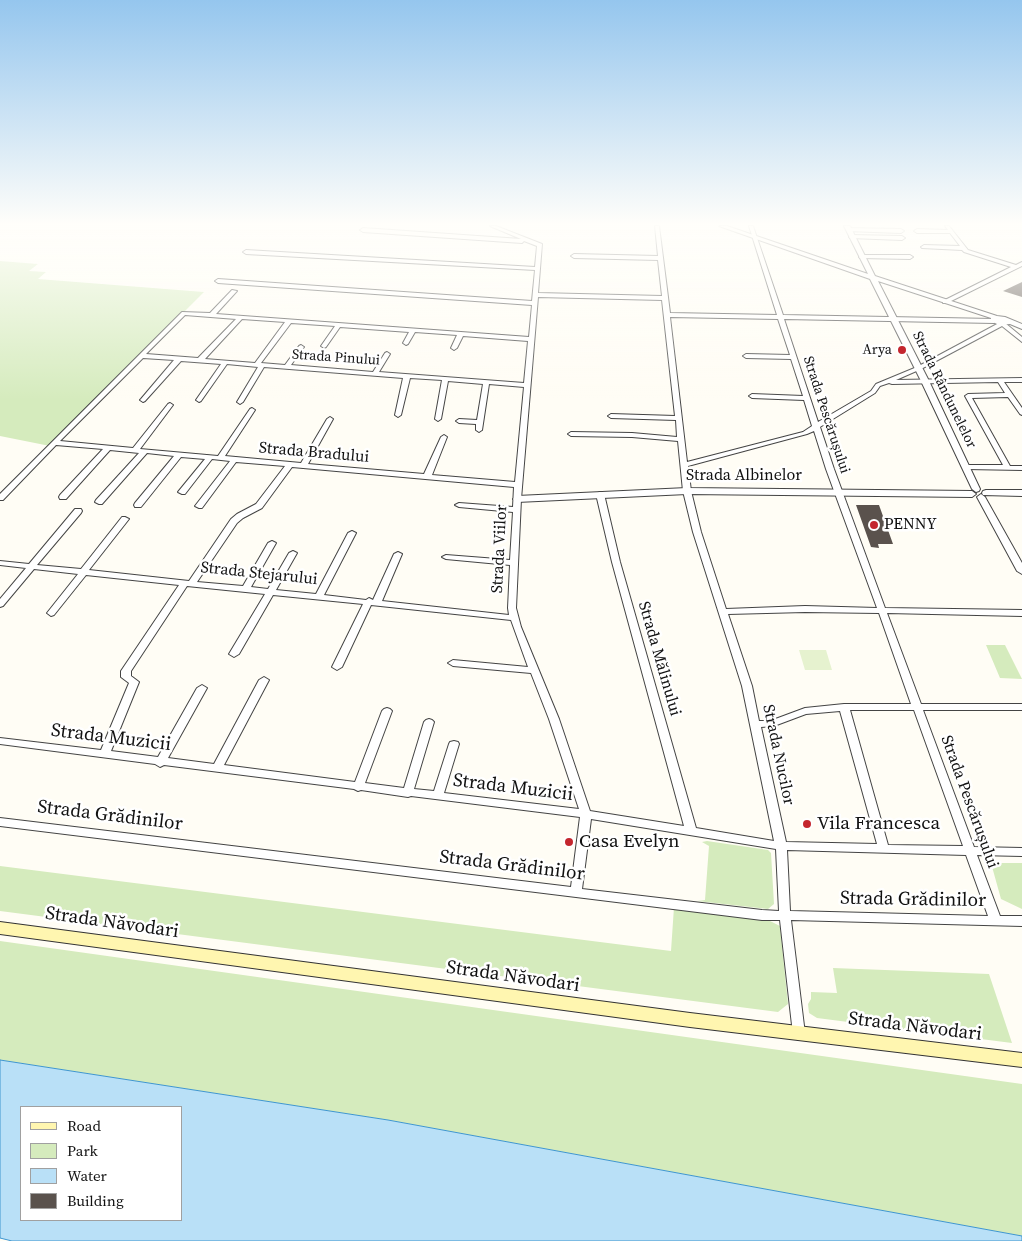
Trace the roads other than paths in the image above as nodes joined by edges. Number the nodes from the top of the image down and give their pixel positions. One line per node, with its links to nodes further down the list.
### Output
1 (260, 284): 14 (street)
2 (536, 284): 11 (street, Strada Viilor)
3 (663, 284): 12 (street, Strada Nucilor)
4 (770, 284): 18 (street, Strada Pescărușului)
5 (876, 284): 9 (street, Strada Rândunelelor)
6 (892, 284): 8 (street)
7 (982, 284): 13 (street)
8 (895, 285): 9 (street); 13 (street)
9 (878, 288): 19 (street, Strada Rândunelelor)
10 (234, 291): 15 (street)
11 (535, 295): 12 (street); 14 (street, Strada Viilor)
12 (664, 298): 16 (street, Strada Nucilor)
13 (945, 302): 21 (street)
14 (534, 303): 26 (street, Strada Viilor)
15 (212, 315): 17 (street); 33 (street)
16 (666, 315): 18 (street); 63 (street, Strada Nucilor)
17 (241, 317): 20 (street); 37 (street)
18 (780, 318): 19 (street); 35 (street, Strada Pescărușului)
19 (894, 320): 21 (street); 41 (street, Strada Rândunelelor)
20 (289, 321): 22 (street); 39 (street)
21 (1000, 322): 23 (street); 27 (street); 41 (street)
22 (339, 324): 24 (street); 29 (street)
23 (1022, 328)
24 (413, 330): 25 (street); 28 (street)
25 (461, 333): 26 (street); 31 (street)
26 (530, 339): 50 (street, Strada Viilor)
27 (1022, 340)
28 (406, 343)
29 (324, 346)
30 (301, 347): 40 (street)
31 (454, 348)
32 (387, 354): 42 (street)
33 (142, 356): 36 (street, Strada Pinului); 73 (street)
34 (746, 356): 35 (street)
35 (792, 357): 54 (street, Strada Pescărușului)
36 (179, 359): 37 (street, Strada Pinului); 55 (street)
37 (200, 360): 38 (street, Strada Pinului)
38 (225, 362): 39 (street, Strada Pinului); 56 (street)
39 (259, 365): 40 (street, Strada Pinului); 57 (street)
40 (287, 367): 42 (street, Strada Pinului)
41 (918, 368): 46 (street, Strada Rândunelelor); 49 (street)
42 (375, 374): 43 (street, Strada Pinului)
43 (407, 376): 44 (street, Strada Pinului); 61 (street)
44 (445, 379): 48 (street, Strada Pinului); 65 (street)
45 (1022, 380): 47 (street)
46 (925, 381): 47 (street); 49 (street); 84 (street, Strada Rândunelelor)
47 (1000, 381): 52 (street)
48 (486, 382): 50 (street, Strada Pinului); 67 (street)
49 (888, 382): 51 (street)
50 (527, 385): 88 (street, Strada Viilor)
51 (878, 385): 68 (street)
52 (1010, 395): 60 (street); 85 (street)
53 (752, 396): 54 (street)
54 (806, 398): 68 (street, Strada Pescărușului)
55 (144, 400)
56 (199, 400)
57 (240, 402)
58 (170, 405): 75 (street)
59 (252, 410): 79 (street)
60 (1021, 411)
61 (398, 415)
62 (611, 416): 63 (street)
63 (677, 418): 72 (street, Strada Nucilor)
64 (330, 419): 83 (street)
65 (438, 419)
66 (459, 421): 67 (street)
67 (480, 422): 69 (street)
68 (815, 427): 82 (street); 91 (street, Strada Pescărușului)
69 (478, 430)
70 (571, 434): 72 (street)
71 (444, 437): 87 (street)
72 (680, 438): 82 (street, Strada Nucilor)
73 (55, 443): 74 (street, Strada Bradului); 96 (street)
74 (108, 448): 75 (street, Strada Bradului); 95 (street)
75 (134, 450): 76 (street, Strada Bradului)
76 (144, 452): 77 (street, Strada Bradului); 98 (street)
77 (179, 455): 78 (street, Strada Bradului); 99 (street)
78 (210, 457): 79 (street, Strada Bradului); 90 (street)
79 (220, 458): 80 (street, Strada Bradului)
80 (234, 460): 81 (street, Strada Bradului); 101 (street)
81 (289, 465): 83 (street, Strada Bradului); 115 (street)
82 (684, 465): 89 (street, Strada Nucilor)
83 (303, 466): 87 (street, Strada Bradului)
84 (966, 467): 85 (street); 92 (street, Strada Rândunelelor)
85 (1008, 468): 86 (street)
86 (1022, 468)
87 (427, 477): 88 (street, Strada Bradului)
88 (518, 485): 97 (street, Strada Viilor)
89 (687, 491): 91 (street, Strada Albinelor); 94 (street, Strada Albinelor); 122 (street, Strada Nucilor)
90 (182, 492)
91 (837, 492): 92 (street, Strada Albinelor); 121 (street, Strada Pescărușului)
92 (979, 493): 93 (street, Strada Albinelor); 113 (street, Strada Rândunelelor)
93 (1022, 493)
94 (600, 494): 97 (street, Strada Albinelor); 148 (street, Strada Mălinului)
95 (64, 497)
96 (0, 498)
97 (517, 499): 102 (street, Strada Viilor)
98 (99, 502)
99 (138, 505)
100 (459, 505): 102 (street)
101 (200, 506)
102 (516, 510): 111 (street, Strada Viilor)
103 (78, 511): 112 (street)
104 (125, 519): 114 (street)
105 (352, 533): 118 (street)
106 (272, 544): 116 (street)
107 (293, 553): 117 (street)
108 (398, 554): 119 (street)
109 (446, 557): 111 (street)
110 (0, 563): 112 (street, Strada Stejarului)
111 (514, 563): 125 (street, Strada Viilor)
112 (32, 566): 114 (street, Strada Stejarului); 120 (street)
113 (1022, 571)
114 (84, 572): 115 (street, Strada Stejarului); 123 (street)
115 (189, 582): 116 (street, Strada Stejarului); 140 (street)
116 (246, 588): 117 (street, Strada Stejarului)
117 (271, 591): 118 (street, Strada Stejarului); 126 (street)
118 (319, 596): 119 (street, Strada Stejarului)
119 (373, 602): 125 (street, Strada Stejarului); 128 (street)
120 (0, 604)
121 (882, 610): 122 (street); 124 (street); 132 (street, Strada Pescărușului)
122 (724, 612): 137 (street, Strada Nucilor)
123 (51, 613)
124 (1022, 613)
125 (514, 618): 129 (street, Strada Viilor)
126 (234, 654)
127 (453, 663): 129 (street)
128 (338, 667)
129 (534, 670): 146 (street, Strada Viilor)
130 (264, 680): 142 (street)
131 (202, 688): 141 (street)
132 (918, 706): 133 (street); 134 (street); 151 (street, Strada Pescărușului)
133 (844, 707): 137 (street); 150 (street)
134 (1022, 707)
135 (387, 712): 143 (street)
136 (429, 722): 144 (street)
137 (755, 724): 149 (street, Strada Nucilor)
138 (0, 741): 140 (street, Strada Muzicii)
139 (454, 744): 145 (street)
140 (104, 755): 141 (street, Strada Muzicii)
141 (160, 762): 142 (street, Strada Muzicii)
142 (217, 770): 143 (street, Strada Muzicii)
143 (358, 787): 144 (street, Strada Muzicii)
144 (408, 793): 145 (street, Strada Muzicii)
145 (438, 796): 146 (street, Strada Muzicii)
146 (586, 814): 148 (street, Strada Muzicii); 153 (street, Strada Viilor)
147 (0, 822): 153 (street, Strada Grădinilor)
148 (691, 831): 149 (street, Strada Muzicii)
149 (781, 846): 150 (street, Strada Muzicii); 155 (street, Strada Nucilor)
150 (884, 849): 151 (street, Strada Muzicii)
151 (971, 852): 152 (street, Strada Muzicii); 156 (street, Strada Pescărușului)
152 (1022, 852)
153 (576, 892): 154 (street, Strada Grădinilor)
154 (677, 905): 155 (street, Strada Grădinilor)
155 (786, 917): 156 (street, Strada Grădinilor); 159 (street, Strada Nucilor)
156 (996, 921): 157 (street, Strada Grădinilor)
157 (1022, 921)
158 (0, 928): 159 (main road, Strada Năvodari)
159 (799, 1034): 160 (main road, Strada Năvodari)
160 (1022, 1060)

